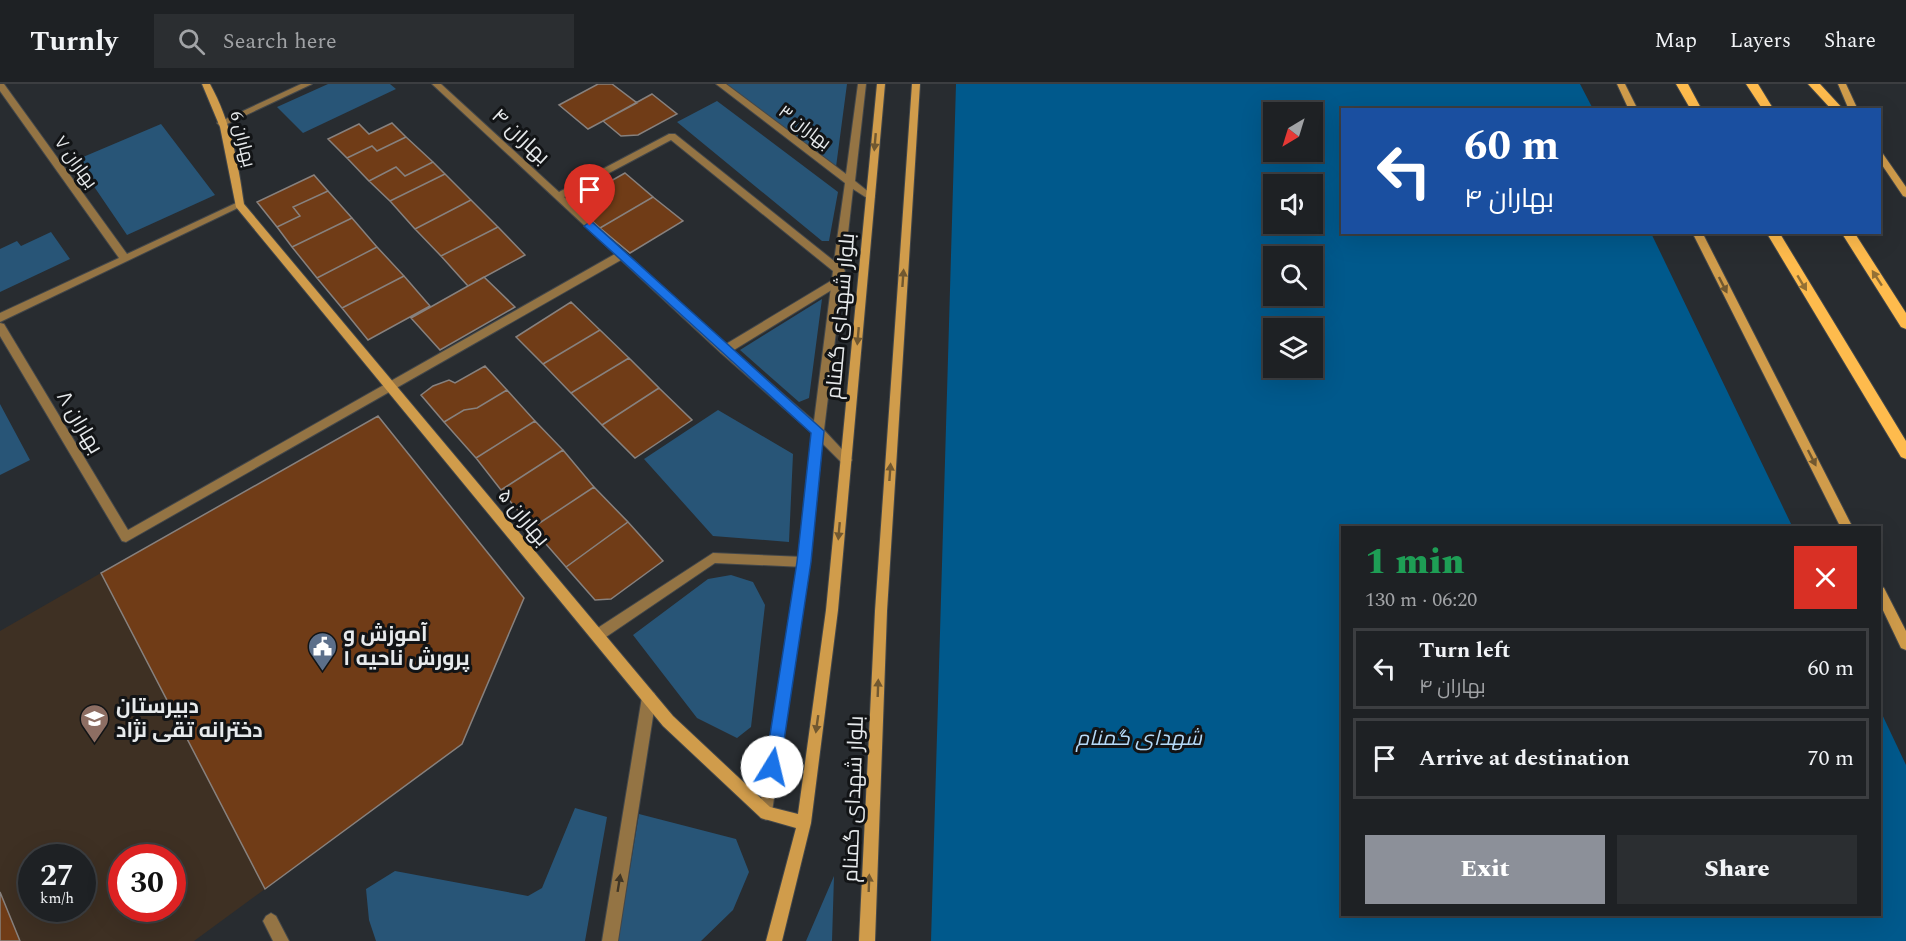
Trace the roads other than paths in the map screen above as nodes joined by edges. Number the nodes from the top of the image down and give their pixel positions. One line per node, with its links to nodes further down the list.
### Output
1 (206, 84): 19 (street, بهاران 6)
2 (308, 84): 19 (street)
3 (436, 84): 23 (street, بهاران ۴)
4 (720, 84): 21 (street, بهاران ۳)
5 (862, 84): 21 (street)
6 (881, 84): 24 (street, بلوار شهدای گمنام, one-way to 24)
7 (916, 84): 52 (street, بلوار شهدای گمنام, one-way to 7)
8 (1621, 84): 14 (street)
9 (1682, 84): 15 (main road)
10 (1752, 84): 16 (main road)
11 (1814, 84): 17 (main road)
12 (1842, 84): 18 (street)
13 (0, 85): 30 (street, بهاران ۷)
14 (1633, 108)
15 (1697, 108)
16 (1768, 108)
17 (1837, 108)
18 (1853, 108)
19 (222, 123): 25 (street, بهاران 6)
20 (1881, 157): 22 (street)
21 (851, 182): 24 (street, بهاران ۳); 31 (street)
22 (1906, 194)
23 (558, 196): 29 (street, بهاران ۴); 31 (street)
24 (870, 197): 39 (street, بلوار شهدای گمنام, one-way to 39)
25 (239, 205): 30 (street); 36 (street, بهاران ۵)
26 (1698, 234): 40 (street, one-way to 40)
27 (1773, 234): 38 (main road, one-way to 38)
28 (1848, 234): 33 (main road, one-way to 28)
29 (621, 255): 35 (street, بهاران ۴); 36 (street)
30 (125, 259): 32 (street)
31 (839, 275): 35 (street); 37 (street)
32 (0, 318)
33 (1906, 324)
34 (0, 327): 36 (street, بهاران ۸)
35 (725, 350): 37 (street, بهاران ۴)
36 (390, 386): 43 (street, بهاران ۵)
37 (818, 431): 39 (street, بهاران ۴); 41 (street)
38 (1906, 453)
39 (846, 460): 47 (street, بلوار شهدای گمنام, one-way to 47)
40 (1846, 526)
41 (804, 562): 43 (street); 46 (street)
42 (1881, 594): 44 (street)
43 (598, 635): 45 (street, بهاران ۵)
44 (1906, 644)
45 (649, 697): 46 (street, بهاران ۵); 50 (street, one-way to 45)
46 (766, 813): 47 (street, بهاران ۵)
47 (804, 823): 51 (street, بلوار شهدای گمنام)
48 (271, 921): 49 (street)
49 (281, 941)
50 (609, 941)
51 (774, 941)
52 (867, 941)

